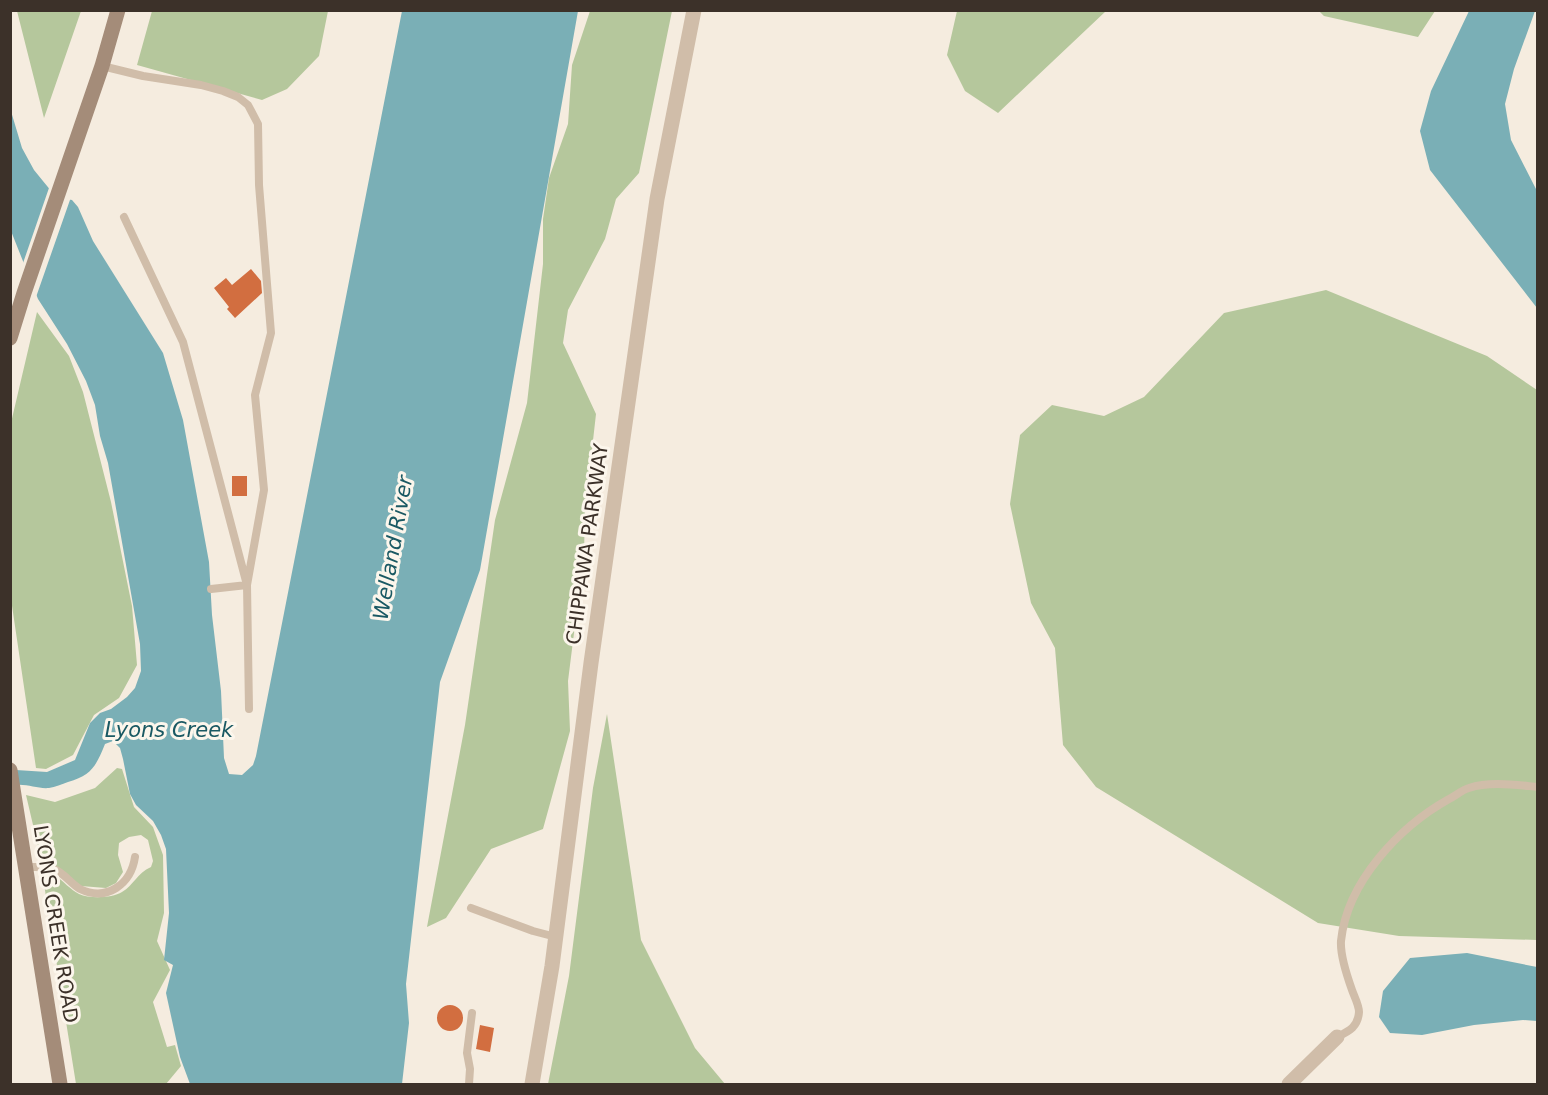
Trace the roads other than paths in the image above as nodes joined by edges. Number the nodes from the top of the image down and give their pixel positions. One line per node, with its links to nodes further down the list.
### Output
1 (118, 10): 3 (main road)
2 (694, 10): 14 (street, CHIPPAWA PARKWAY)
3 (102, 66): 5 (main road); 6 (lane)
4 (124, 217): 6 (lane)
5 (10, 338)
6 (247, 585): 7 (lane); 8 (lane)
7 (211, 589)
8 (249, 709)
9 (10, 770): 12 (main road, LYONS CREEK ROAD)
10 (1538, 787): 16 (lane)
11 (135, 857): 12 (lane)
12 (26, 867): 17 (main road, LYONS CREEK ROAD)
13 (471, 908): 14 (lane)
14 (556, 937): 19 (street, CHIPPAWA PARKWAY)
15 (472, 1013): 18 (lane)
16 (1336, 1037): 20 (street)
17 (60, 1084)
18 (469, 1084)
19 (532, 1084)
20 (1289, 1084)

